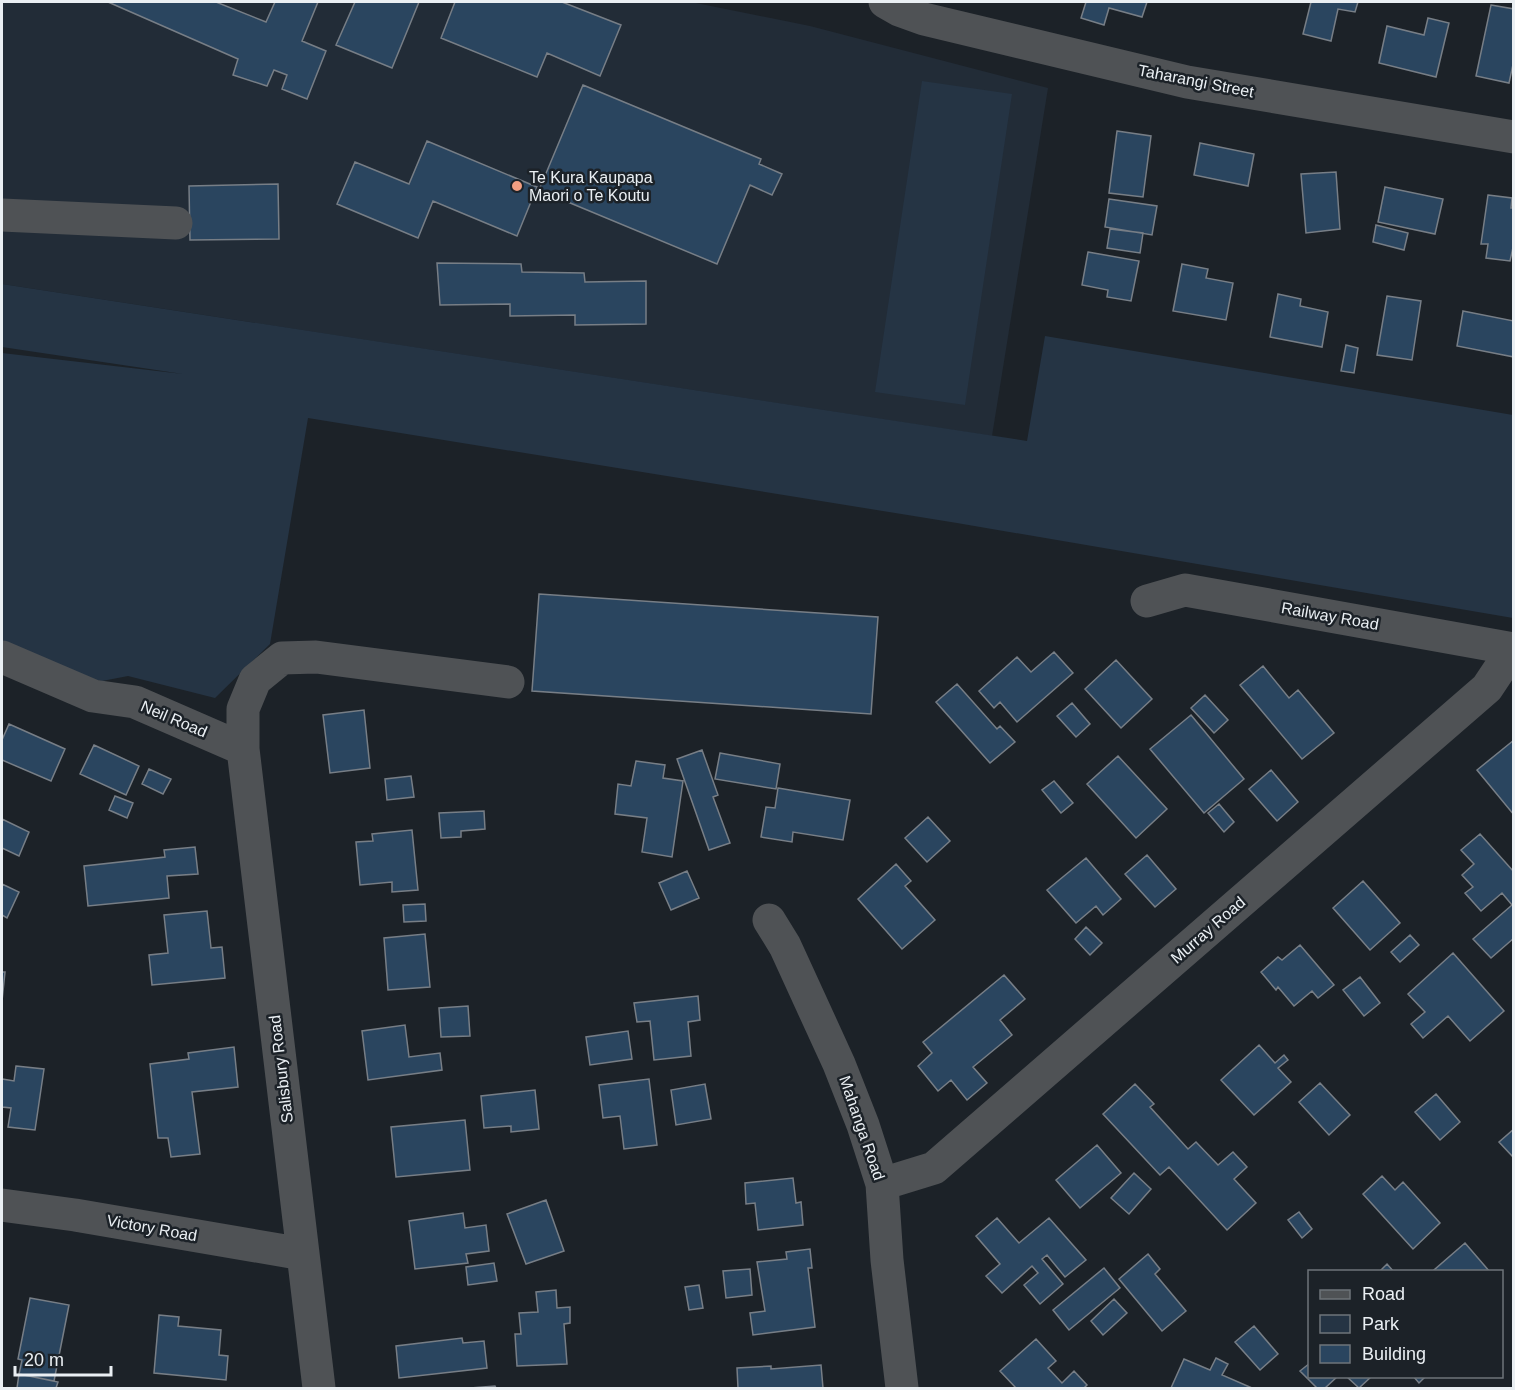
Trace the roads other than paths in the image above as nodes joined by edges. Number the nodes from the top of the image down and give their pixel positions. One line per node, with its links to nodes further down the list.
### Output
1 (885, 2): 2 (street, Taharangi Street)
2 (1514, 137)
3 (2, 215): 4 (street)
4 (176, 223)
5 (1147, 601): 6 (street, Railway Road)
6 (1513, 649): 11 (street, Murray Road)
7 (2, 657): 9 (street, Neil Road)
8 (508, 682): 9 (street, Salisbury Road)
9 (243, 749): 13 (street, Salisbury Road)
10 (769, 920): 11 (street, Mahanga Road)
11 (882, 1184): 15 (street, Mahanga Road)
12 (2, 1205): 13 (street, Victory Road)
13 (303, 1254): 14 (street, Salisbury Road)
14 (319, 1389)
15 (902, 1389)

